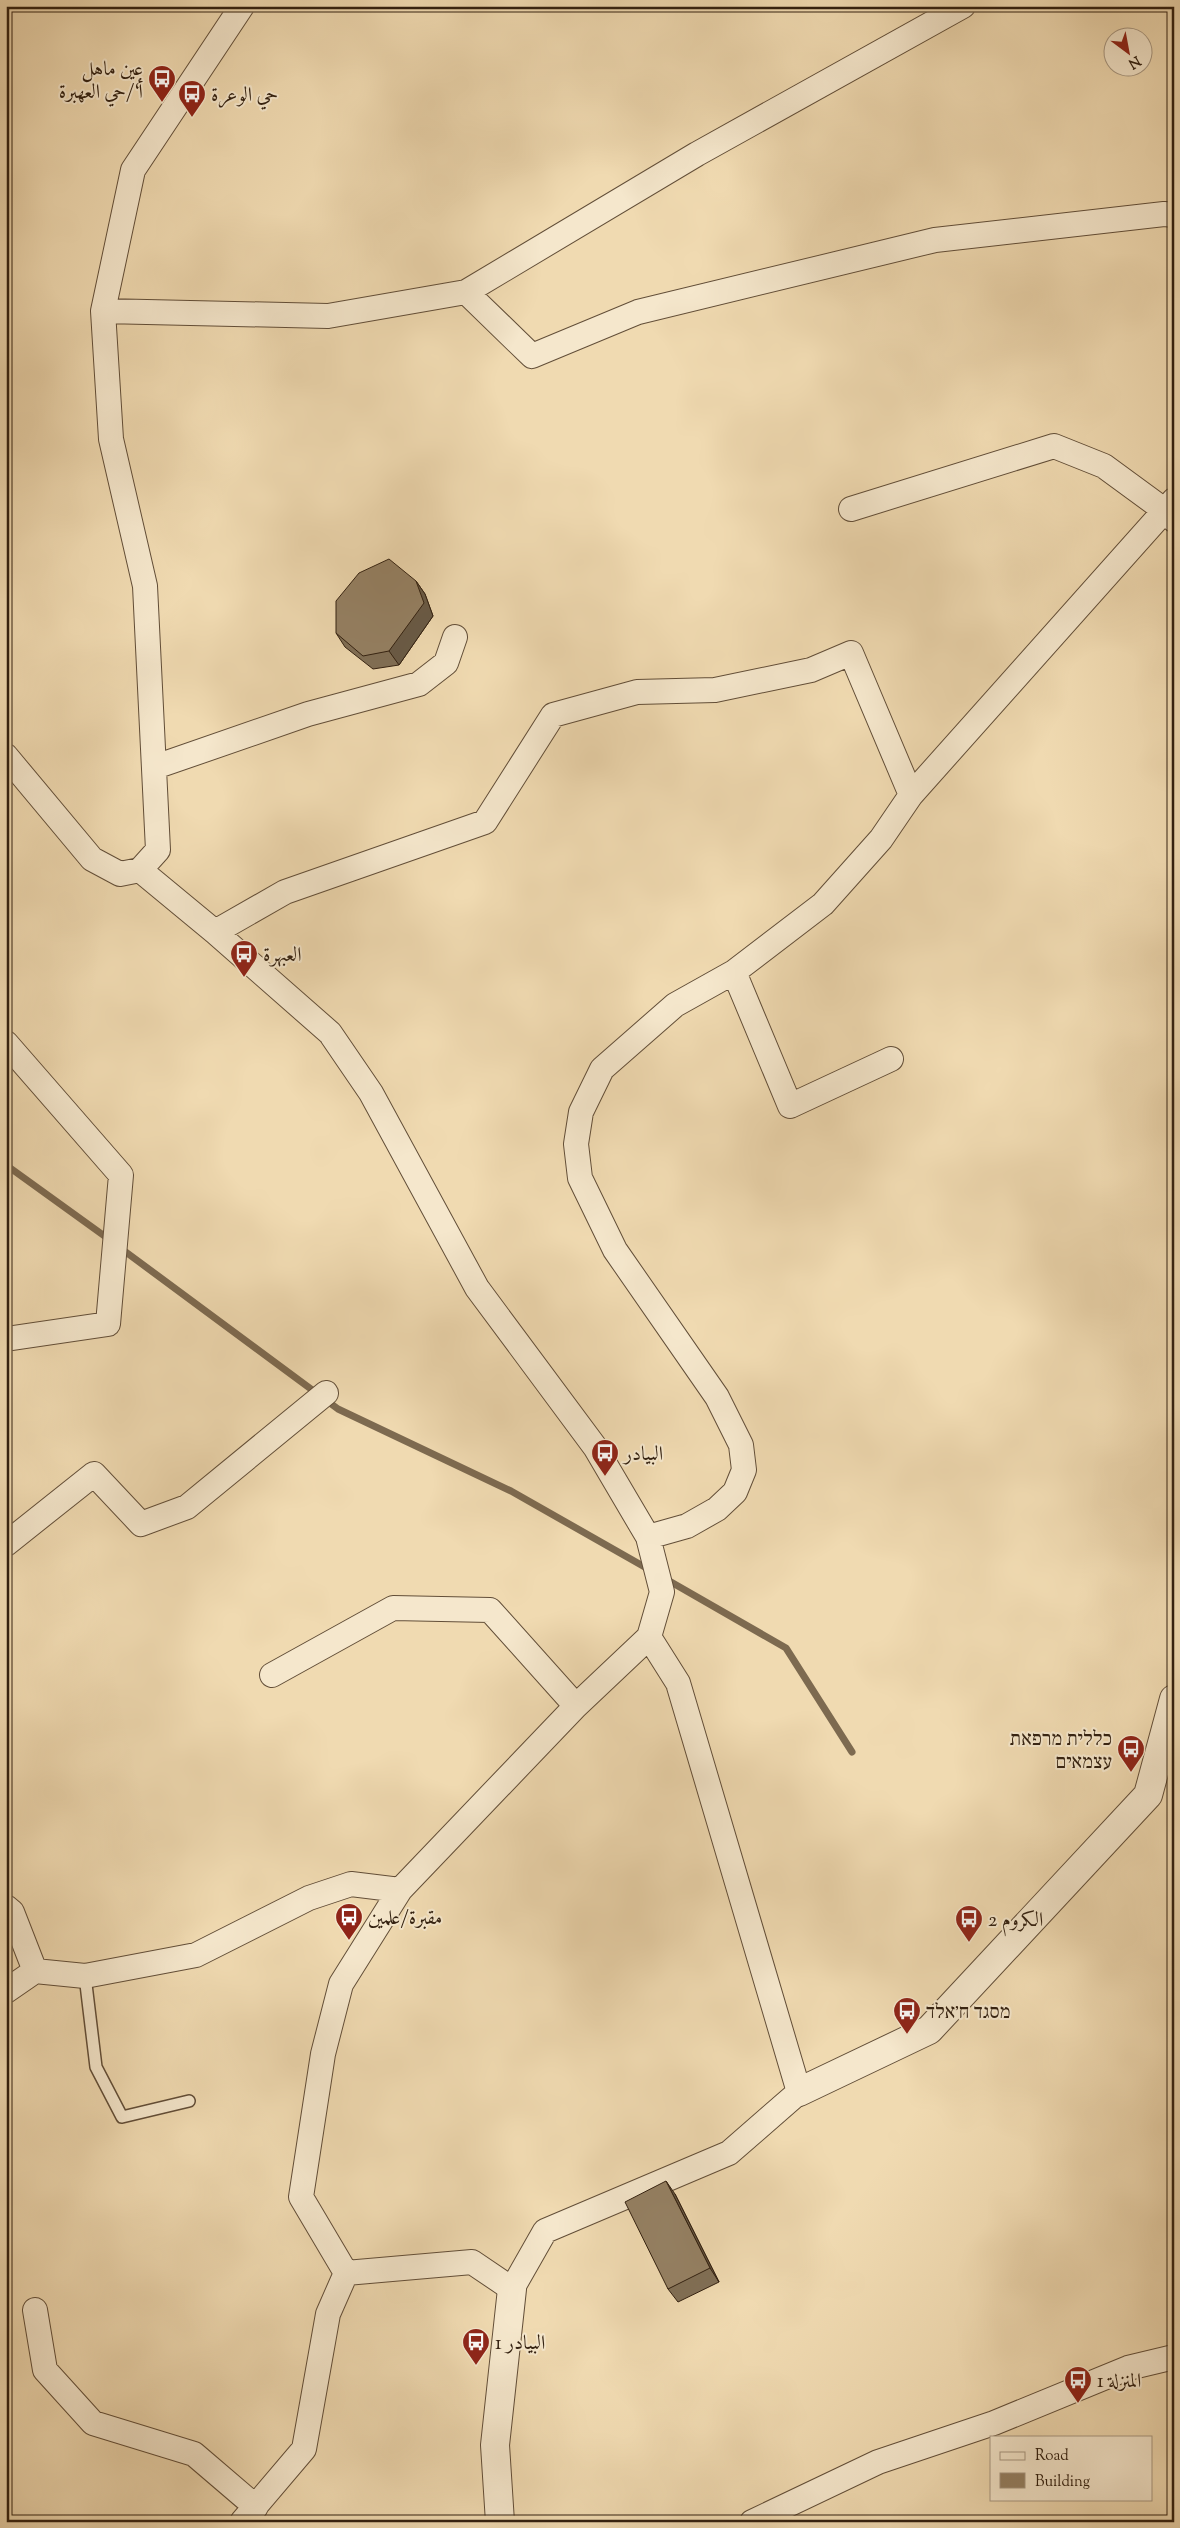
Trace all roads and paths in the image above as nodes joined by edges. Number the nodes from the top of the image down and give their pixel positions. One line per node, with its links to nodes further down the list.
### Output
1 (242, 6): 5 (street)
2 (963, 6): 4 (street)
3 (1174, 215): 4 (street)
4 (466, 292): 5 (street)
5 (103, 310): 10 (street)
6 (851, 509): 7 (street)
7 (1170, 510): 11 (street)
8 (455, 637): 10 (street)
9 (6, 756): 12 (street)
10 (154, 767): 12 (street)
11 (911, 795): 13 (street); 14 (street)
12 (140, 870): 13 (street)
13 (215, 932): 19 (street)
14 (734, 972): 16 (street); 19 (street)
15 (6, 1043): 17 (street)
16 (892, 1059)
17 (6, 1339)
18 (326, 1393): 20 (street)
19 (648, 1537): 21 (street)
20 (6, 1544)
21 (649, 1637): 24 (street); 30 (street)
22 (272, 1675): 24 (street)
23 (1174, 1699): 30 (street)
24 (576, 1706): 25 (street)
25 (400, 1890): 28 (street); 32 (street)
26 (6, 1907): 27 (street)
27 (35, 1971): 28 (street); 29 (street)
28 (85, 1976): 31 (lane)
29 (6, 1991)
30 (799, 2092): 33 (street)
31 (189, 2101)
32 (346, 2273): 33 (street); 36 (street)
33 (512, 2289): 37 (street)
34 (35, 2310): 36 (street)
35 (1174, 2357): 38 (street)
36 (249, 2515)
37 (500, 2522)
38 (752, 2522)

